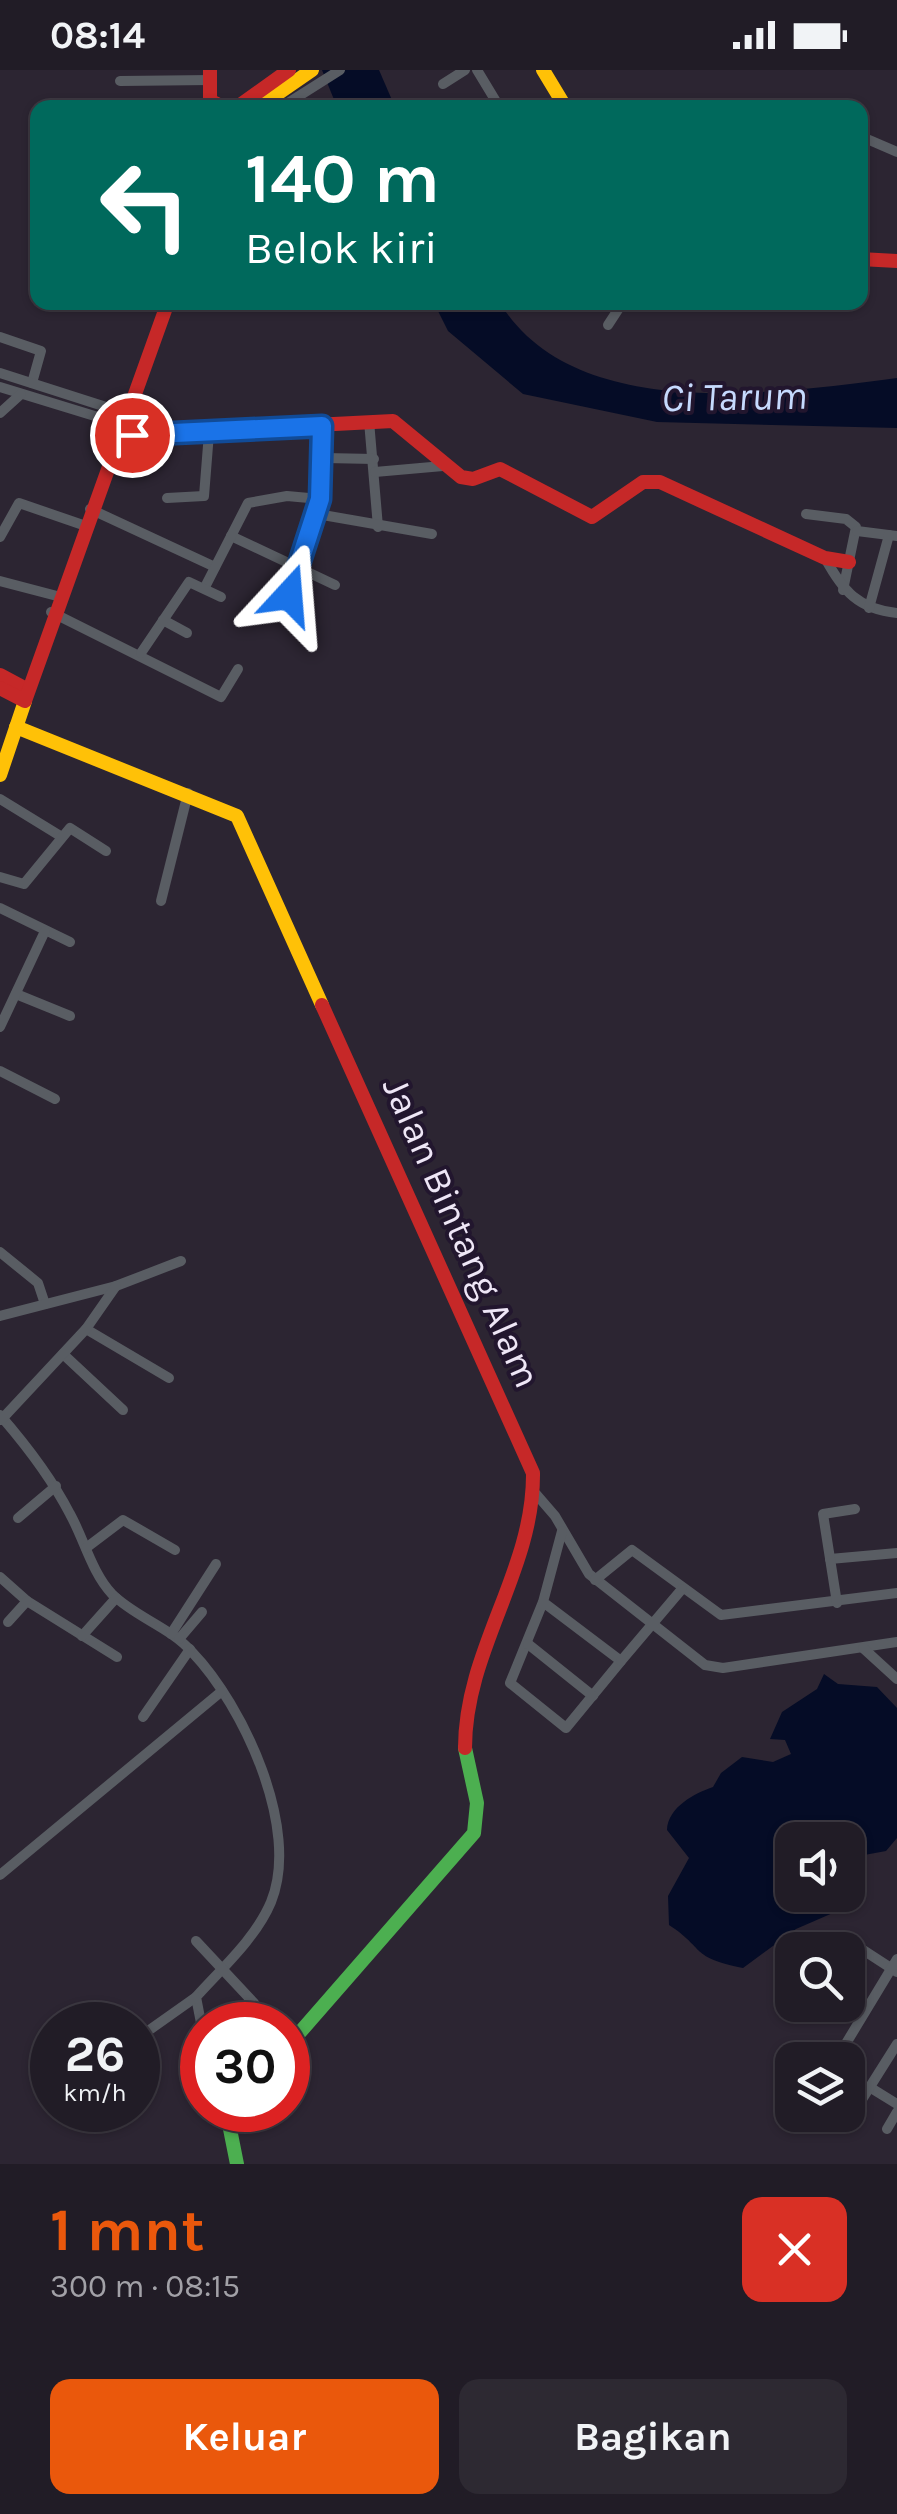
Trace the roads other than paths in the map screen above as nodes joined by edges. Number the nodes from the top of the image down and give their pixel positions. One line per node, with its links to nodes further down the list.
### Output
1 (289, 70): 10 (street)
2 (312, 70): 10 (street)
3 (340, 70): 10 (street)
4 (466, 70): 9 (street)
5 (477, 70): 12 (street)
6 (543, 70): 13 (street)
7 (211, 75): 8 (street); 11 (street)
8 (120, 81)
9 (442, 84)
10 (275, 95)
11 (222, 100)
12 (495, 100)
13 (561, 100)
14 (868, 139): 15 (street)
15 (897, 152)
16 (868, 259): 17 (street)
17 (897, 261)
18 (165, 310): 29 (street)
19 (618, 310): 20 (street)
20 (608, 325)
21 (0, 337): 23 (street)
22 (0, 373): 23 (street)
23 (32, 383): 26 (street)
24 (0, 387): 25 (street)
25 (21, 394): 26 (street); 27 (street)
26 (96, 410): 29 (street)
27 (0, 413)
28 (369, 421): 30 (street); 33 (street); 34 (street)
29 (124, 424): 31 (street); 38 (street)
30 (322, 426): 31 (street); 32 (street)
31 (209, 434): 36 (street)
32 (325, 458): 33 (street); 37 (street)
33 (374, 458): 35 (street)
34 (444, 466): 35 (street); 48 (street)
35 (375, 472): 42 (street)
36 (167, 498)
37 (320, 499): 39 (street); 46 (street)
38 (90, 509): 41 (street); 50 (street)
39 (318, 514): 42 (street); 51 (street)
40 (806, 514): 43 (street)
41 (83, 526): 45 (street); 57 (street)
42 (378, 527): 44 (street)
43 (857, 531): 47 (street); 49 (street)
44 (432, 534)
45 (0, 536)
46 (232, 536): 50 (street); 51 (street)
47 (893, 536): 59 (street)
48 (825, 558): 49 (street); 55 (street)
49 (849, 562): 55 (street)
50 (215, 567): 54 (street)
51 (298, 570): 53 (street); 56 (street)
52 (0, 581): 57 (street)
53 (335, 585)
54 (206, 587): 58 (street); 62 (street)
55 (843, 590): 59 (street)
56 (289, 595)
57 (58, 596): 60 (street)
58 (221, 597)
59 (869, 608): 61 (street)
60 (52, 612): 64 (street); 68 (street)
61 (897, 613)
62 (163, 620): 63 (street); 64 (street)
63 (188, 634)
64 (141, 653): 65 (street)
65 (238, 669)
66 (0, 675): 68 (street)
67 (0, 688): 68 (street)
68 (26, 696): 69 (street)
69 (16, 727): 70 (street); 71 (street, Jalan Bintang Alam)
70 (0, 774)
71 (188, 794): 76 (street); 97 (street, Jalan Bintang Alam)
72 (0, 799): 73 (street)
73 (62, 837): 74 (street); 75 (street)
74 (106, 852)
75 (0, 877)
76 (161, 901)
77 (0, 908): 78 (street)
78 (45, 931): 79 (street); 81 (street)
79 (70, 942)
80 (0, 990): 81 (street)
81 (16, 995): 82 (street); 83 (street)
82 (70, 1016)
83 (0, 1027)
84 (0, 1071): 85 (street)
85 (56, 1099)
86 (0, 1252): 89 (street)
87 (181, 1261): 88 (street)
88 (116, 1286): 89 (street); 91 (street)
89 (45, 1304): 90 (street)
90 (0, 1316)
91 (86, 1329): 92 (street); 93 (street)
92 (63, 1354): 94 (street); 95 (street)
93 (169, 1378)
94 (123, 1410)
95 (1, 1418): 96 (street)
96 (56, 1486): 99 (street); 101 (street)
97 (536, 1494): 100 (street, Jalan Bintang Alam); 137 (street)
98 (854, 1509): 104 (street)
99 (18, 1518)
100 (562, 1530): 107 (street, Jalan Bintang Alam); 112 (street)
101 (86, 1548): 102 (street); 110 (street)
102 (175, 1550)
103 (897, 1554): 104 (street)
104 (830, 1559): 113 (street)
105 (216, 1564): 118 (street)
106 (0, 1577): 111 (street)
107 (595, 1580): 108 (street); 116 (street, Jalan Bintang Alam)
108 (682, 1589): 113 (street); 116 (street)
109 (897, 1593): 113 (street)
110 (116, 1598): 117 (street); 118 (street)
111 (27, 1601): 115 (street); 117 (street)
112 (543, 1602): 120 (street); 124 (street)
113 (838, 1602)
114 (202, 1612): 118 (street)
115 (8, 1622)
116 (649, 1626): 122 (street, Jalan Bintang Alam); 124 (street)
117 (82, 1636): 123 (street)
118 (175, 1636): 121 (street)
119 (897, 1642): 122 (street, Jalan Bintang Alam)
120 (528, 1644): 127 (street); 127 (street)
121 (190, 1648): 126 (street); 128 (street)
122 (863, 1648): 125 (street)
123 (117, 1657)
124 (620, 1661): 127 (street)
125 (897, 1679)
126 (222, 1691): 129 (street); 133 (street)
127 (593, 1696)
128 (143, 1718)
129 (0, 1875)
130 (196, 1941): 133 (street)
131 (865, 1951): 132 (street)
132 (895, 1966): 139 (street)
133 (221, 1970): 134 (street); 136 (street)
134 (196, 1998): 135 (street); 138 (street)
135 (197, 2002)
136 (252, 2002)
137 (310, 2021)
138 (160, 2023)
139 (847, 2042)
140 (896, 2050): 141 (street)
141 (871, 2088): 142 (street); 143 (street)
142 (865, 2096)
143 (897, 2104)
144 (897, 2112): 145 (street)
145 (887, 2129)
146 (233, 2132): 147 (street)
147 (237, 2164)

